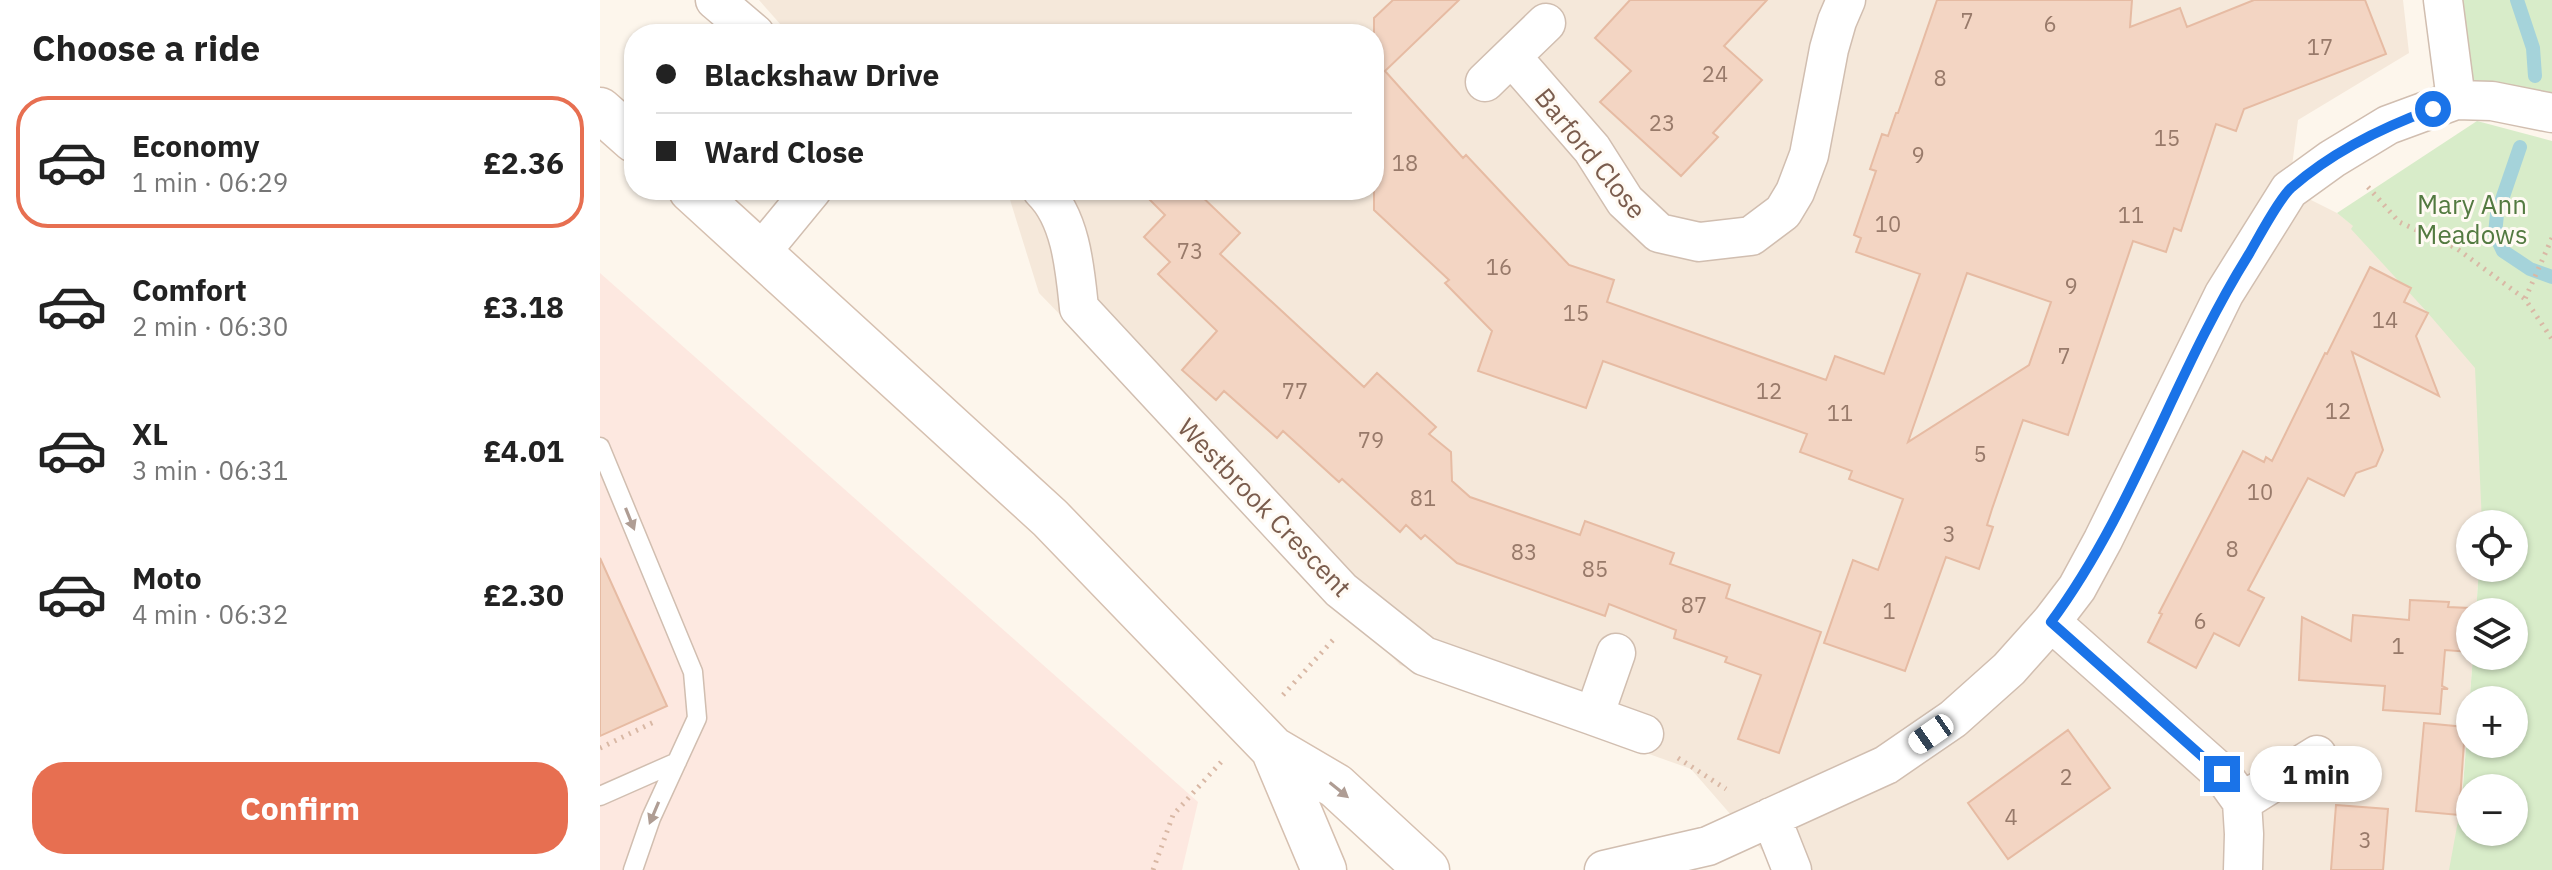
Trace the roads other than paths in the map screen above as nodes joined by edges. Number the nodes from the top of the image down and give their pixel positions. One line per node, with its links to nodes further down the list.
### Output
1 (715, 0): 5 (street)
2 (1846, 0): 4 (street, Barford Close)
3 (2443, 0): 6 (street)
4 (1546, 23)
5 (743, 24)
6 (2456, 100): 8 (street); 15 (street)
7 (600, 110): 9 (street)
8 (2552, 113)
9 (624, 131)
10 (702, 200): 13 (street)
11 (804, 200): 13 (street)
12 (1052, 200): 17 (street, Westbrook Crescent)
13 (761, 252): 19 (street)
14 (600, 447): 21 (lane, one-way to 21)
15 (2051, 622): 23 (street); 24 (street)
16 (1616, 653): 17 (street)
17 (1594, 716): 18 (street, Westbrook Crescent)
18 (1644, 734)
19 (1273, 749): 27 (street); 28 (street, one-way to 28)
20 (2317, 755): 23 (street)
21 (677, 762): 22 (lane); 26 (lane, one-way to 26)
22 (600, 796)
23 (2242, 802): 32 (street)
24 (1771, 817): 25 (street); 31 (street)
25 (1708, 846): 29 (street); 30 (street)
26 (633, 870)
27 (1324, 870)
28 (1427, 870)
29 (1604, 870)
30 (1677, 870)
31 (1792, 870)
32 (2243, 870)

